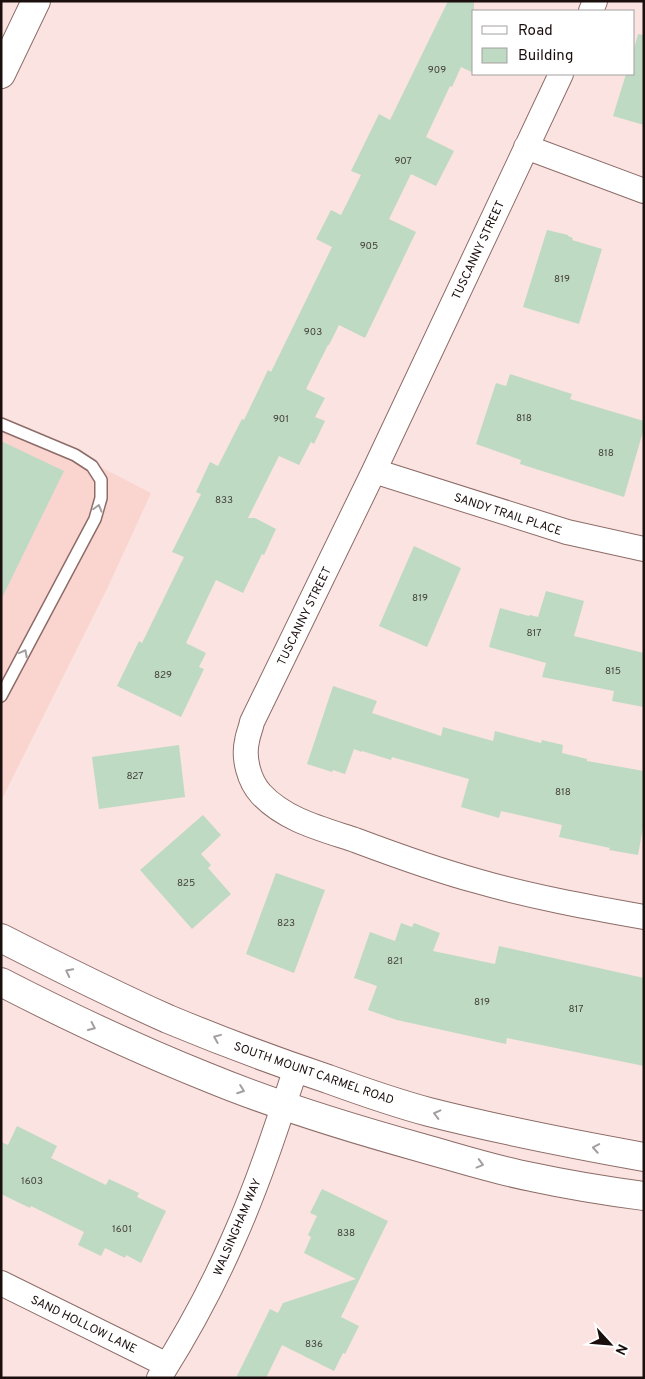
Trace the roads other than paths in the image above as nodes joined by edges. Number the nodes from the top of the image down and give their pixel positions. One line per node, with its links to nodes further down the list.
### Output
1 (36, 1): 2 (street)
2 (1, 74)
3 (561, 75): 4 (street, TUSCANNY STREET)
4 (526, 147): 5 (street); 7 (street, TUSCANNY STREET)
5 (644, 191)
6 (1, 424): 9 (lane, one-way to 6)
7 (374, 471): 8 (street, SANDY TRAIL PLACE); 10 (street, TUSCANNY STREET)
8 (644, 549)
9 (1, 696)
10 (644, 917)
11 (1, 938): 13 (street, SOUTH MOUNT CARMEL ROAD, one-way to 11)
12 (1, 982): 14 (street, one-way to 14)
13 (296, 1068): 14 (street, WALSINGHAM WAY); 15 (street, SOUTH MOUNT CARMEL ROAD, one-way to 13)
14 (284, 1106): 16 (street, one-way to 16); 18 (street, WALSINGHAM WAY)
15 (644, 1157)
16 (644, 1196)
17 (1, 1283): 18 (street, SAND HOLLOW LANE)
18 (163, 1371)

